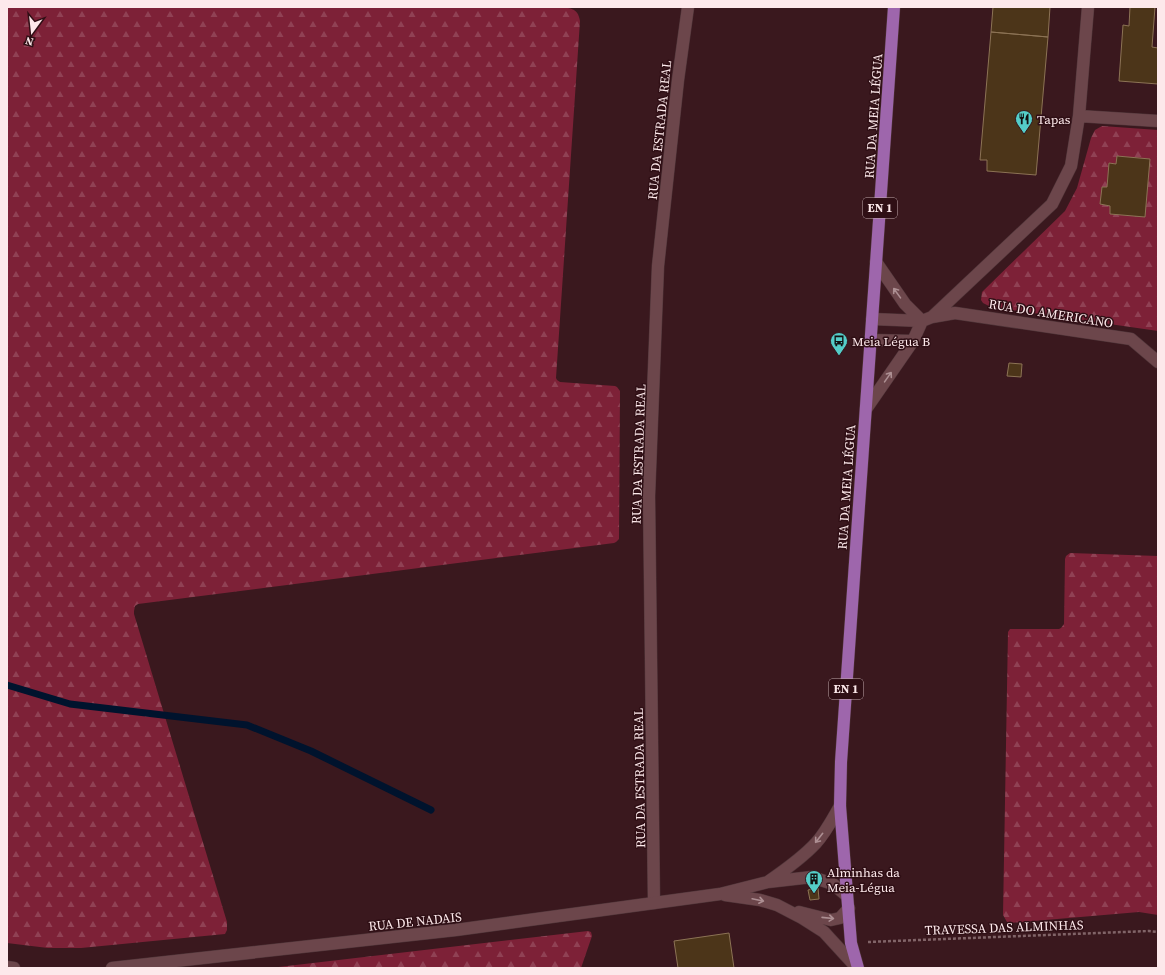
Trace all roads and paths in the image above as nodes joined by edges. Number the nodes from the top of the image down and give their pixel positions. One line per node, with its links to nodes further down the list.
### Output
1 (688, 7): 17 (street, RUA DA ESTRADA REAL)
2 (894, 7): 6 (main road, RUA DA MEIA LÉGUA / EN 1)
3 (1088, 7): 4 (street)
4 (1079, 116): 5 (street); 7 (street)
5 (1158, 121)
6 (876, 262): 7 (street, one-way to 6); 8 (main road, RUA DA MEIA LÉGUA / EN 1)
7 (927, 318): 8 (street, RUA DO AMERICANO); 10 (street); 11 (street, RUA DO AMERICANO)
8 (872, 319): 9 (main road, RUA DA MEIA LÉGUA / EN 1)
9 (870, 340): 10 (street); 12 (main road, RUA DA MEIA LÉGUA / EN 1)
10 (913, 341): 12 (street, one-way to 10)
11 (1158, 362)
12 (866, 409): 13 (main road, RUA DA MEIA LÉGUA / EN 1)
13 (840, 806): 14 (street, RUA DE NADAIS, one-way to 14); 16 (main road, RUA DA MEIA LÉGUA / EN 1)
14 (768, 882): 15 (street, RUA DE NADAIS); 16 (street, RUA DE NADAIS)
15 (720, 894): 17 (street, RUA DE NADAIS); 18 (street, RUA DE NADAIS, one-way to 18)
16 (847, 896): 19 (main road, RUA DA MEIA LÉGUA / EN 1)
17 (654, 903): 24 (street, RUA DE NADAIS)
18 (777, 906): 19 (street, RUA DE NADAIS, one-way to 19); 25 (street, RUA DE NADAIS)
19 (849, 908): 21 (main road, RUA DA MEIA LÉGUA / EN 1)
20 (1158, 932): 21 (path, TRAVESSA DAS ALMINHAS)
21 (852, 943): 25 (main road, RUA DA MEIA LÉGUA / EN 1)
22 (7, 967): 23 (street)
23 (14, 968)
24 (112, 968)
25 (857, 968)

